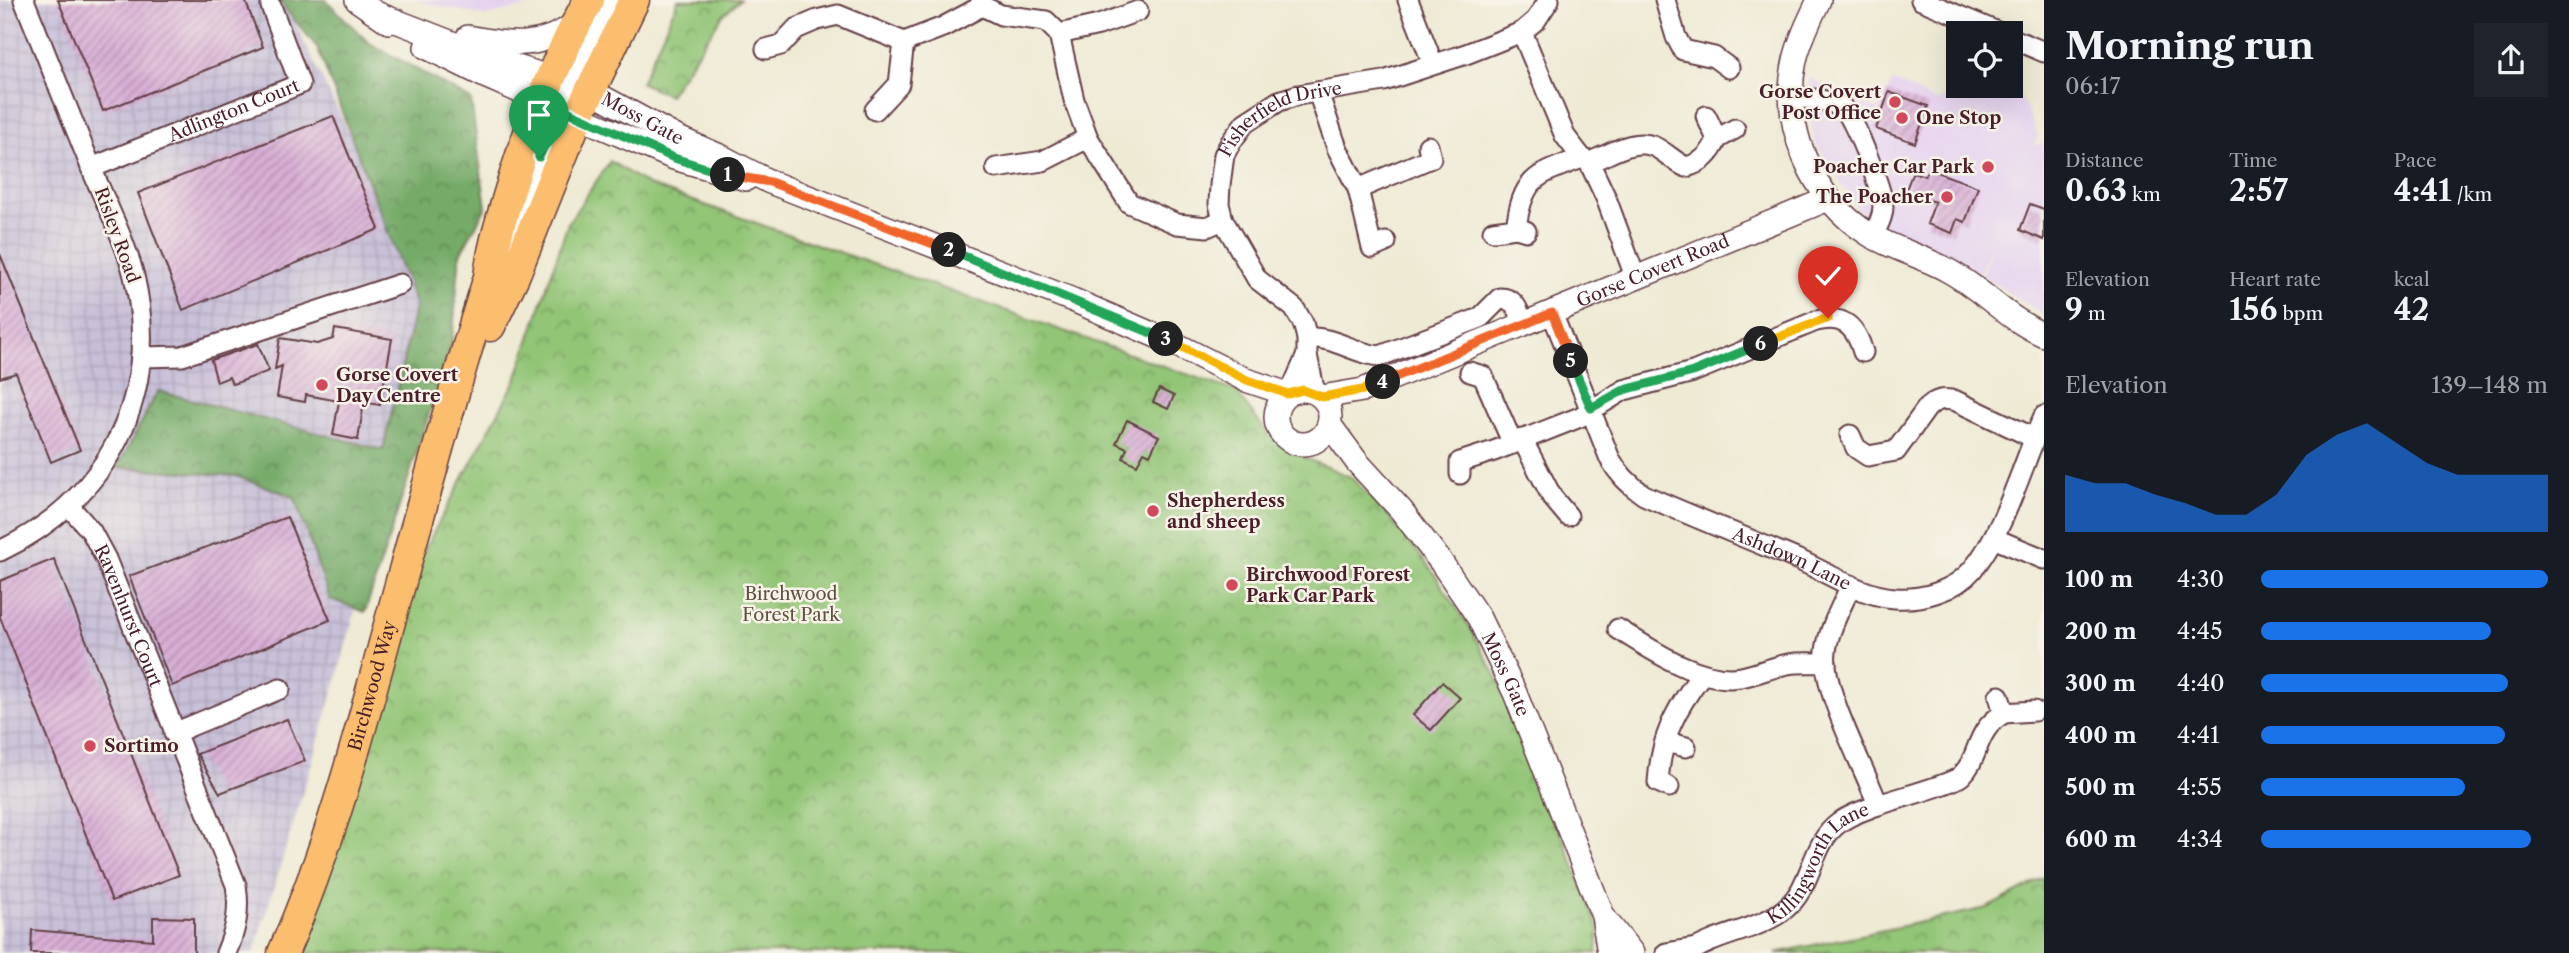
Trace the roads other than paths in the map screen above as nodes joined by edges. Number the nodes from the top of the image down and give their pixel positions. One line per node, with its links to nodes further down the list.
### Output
1 (24, 0): 35 (street, Risley Road)
2 (356, 0): 14 (street)
3 (612, 0): 26 (street)
4 (634, 0): 26 (main road, Birchwood Way)
5 (1408, 0): 23 (street)
6 (1549, 0): 17 (street, Fisherfield Drive)
7 (1665, 0): 24 (street)
8 (1819, 0): 27 (street)
9 (1921, 0): 15 (street)
10 (981, 3): 18 (street); 19 (street)
11 (271, 6): 35 (street, Adlington Court)
12 (1138, 11): 18 (street)
13 (583, 12): 16 (street); 26 (main road, Birchwood Way)
14 (378, 15): 16 (street); 26 (street)
15 (1971, 21)
16 (413, 27): 26 (street)
17 (1522, 32): 23 (street, Fisherfield Drive); 34 (street)
18 (1059, 34): 31 (street)
19 (904, 42): 21 (street); 28 (street)
20 (2023, 43): 22 (street)
21 (766, 49)
22 (2044, 52)
23 (1433, 64): 25 (street, Fisherfield Drive)
24 (1729, 68)
25 (1318, 92): 37 (street); 39 (street, Fisherfield Drive)
26 (565, 96): 52 (street, Moss Gate); 58 (main road, Birchwood Way); 58 (main road, Birchwood Way)
27 (1791, 97): 38 (street); 41 (street)
28 (875, 110)
29 (1706, 116): 32 (street)
30 (1735, 129): 32 (street)
31 (1088, 138): 36 (street); 39 (street)
32 (1717, 139): 34 (street)
33 (1428, 146): 37 (street)
34 (1586, 160): 40 (street); 43 (street)
35 (91, 168): 50 (street, Risley Road)
36 (996, 168)
37 (1357, 189): 42 (street)
38 (1828, 199): 41 (street); 43 (street, Gorse Covert Road)
39 (1223, 220): 48 (street, Fisherfield Drive)
40 (1493, 231)
41 (1872, 236): 47 (street)
42 (1386, 242)
43 (1636, 279): 45 (street, Gorse Covert Road)
44 (400, 284): 50 (street)
45 (1552, 313): 46 (street, Gorse Covert Road); 57 (street, Ashdown Lane)
46 (1524, 324): 48 (street); 56 (street, Gorse Covert Road)
47 (2044, 335)
48 (1307, 346): 54 (street); 56 (street, Fisherfield Drive)
49 (1863, 352): 57 (street)
50 (141, 357): 67 (street, Risley Road)
51 (1470, 372): 64 (street)
52 (1247, 380): 54 (street, Moss Gate); 60 (street, Moss Gate)
53 (1973, 387): 55 (street)
54 (1289, 393): 56 (street, Moss Gate); 60 (street)
55 (1966, 406): 61 (street); 62 (street)
56 (1324, 408): 63 (street); 65 (street, Moss Gate)
57 (1591, 408): 64 (street); 72 (street, Ashdown Lane)
58 (447, 416): 86 (main road, Birchwood Way)
59 (2044, 416): 62 (street, Ashdown Lane)
60 (1277, 425): 63 (street, Moss Gate)
61 (1850, 435)
62 (2034, 438): 69 (street, Ashdown Lane)
63 (1312, 442): 65 (street, Moss Gate)
64 (1518, 442): 66 (street); 68 (street)
65 (1357, 462): 83 (street, Moss Gate)
66 (1460, 474)
67 (69, 506): 70 (street, Risley Road); 78 (street, Ravenhurst Court)
68 (1568, 516)
69 (1993, 538): 71 (street); 72 (street, Ashdown Lane)
70 (0, 551)
71 (2044, 559)
72 (1851, 585): 74 (street, Killingworth Lane)
73 (1618, 628): 75 (street)
74 (1825, 663): 75 (street); 82 (street, Killingworth Lane)
75 (1702, 674): 79 (street)
76 (280, 689): 78 (street)
77 (2034, 711): 82 (street)
78 (174, 733): 85 (street, Ravenhurst Court)
79 (1665, 742): 80 (street); 81 (street)
80 (1686, 747)
81 (1669, 786)
82 (1878, 805): 84 (street, Killingworth Lane)
83 (1603, 916): 87 (street, Moss Gate); 88 (street, Moss Gate)
84 (1692, 951): 89 (street, Killingworth Lane)
85 (226, 953)
86 (283, 953)
87 (1609, 953)
88 (1632, 953)
89 (1667, 953)

